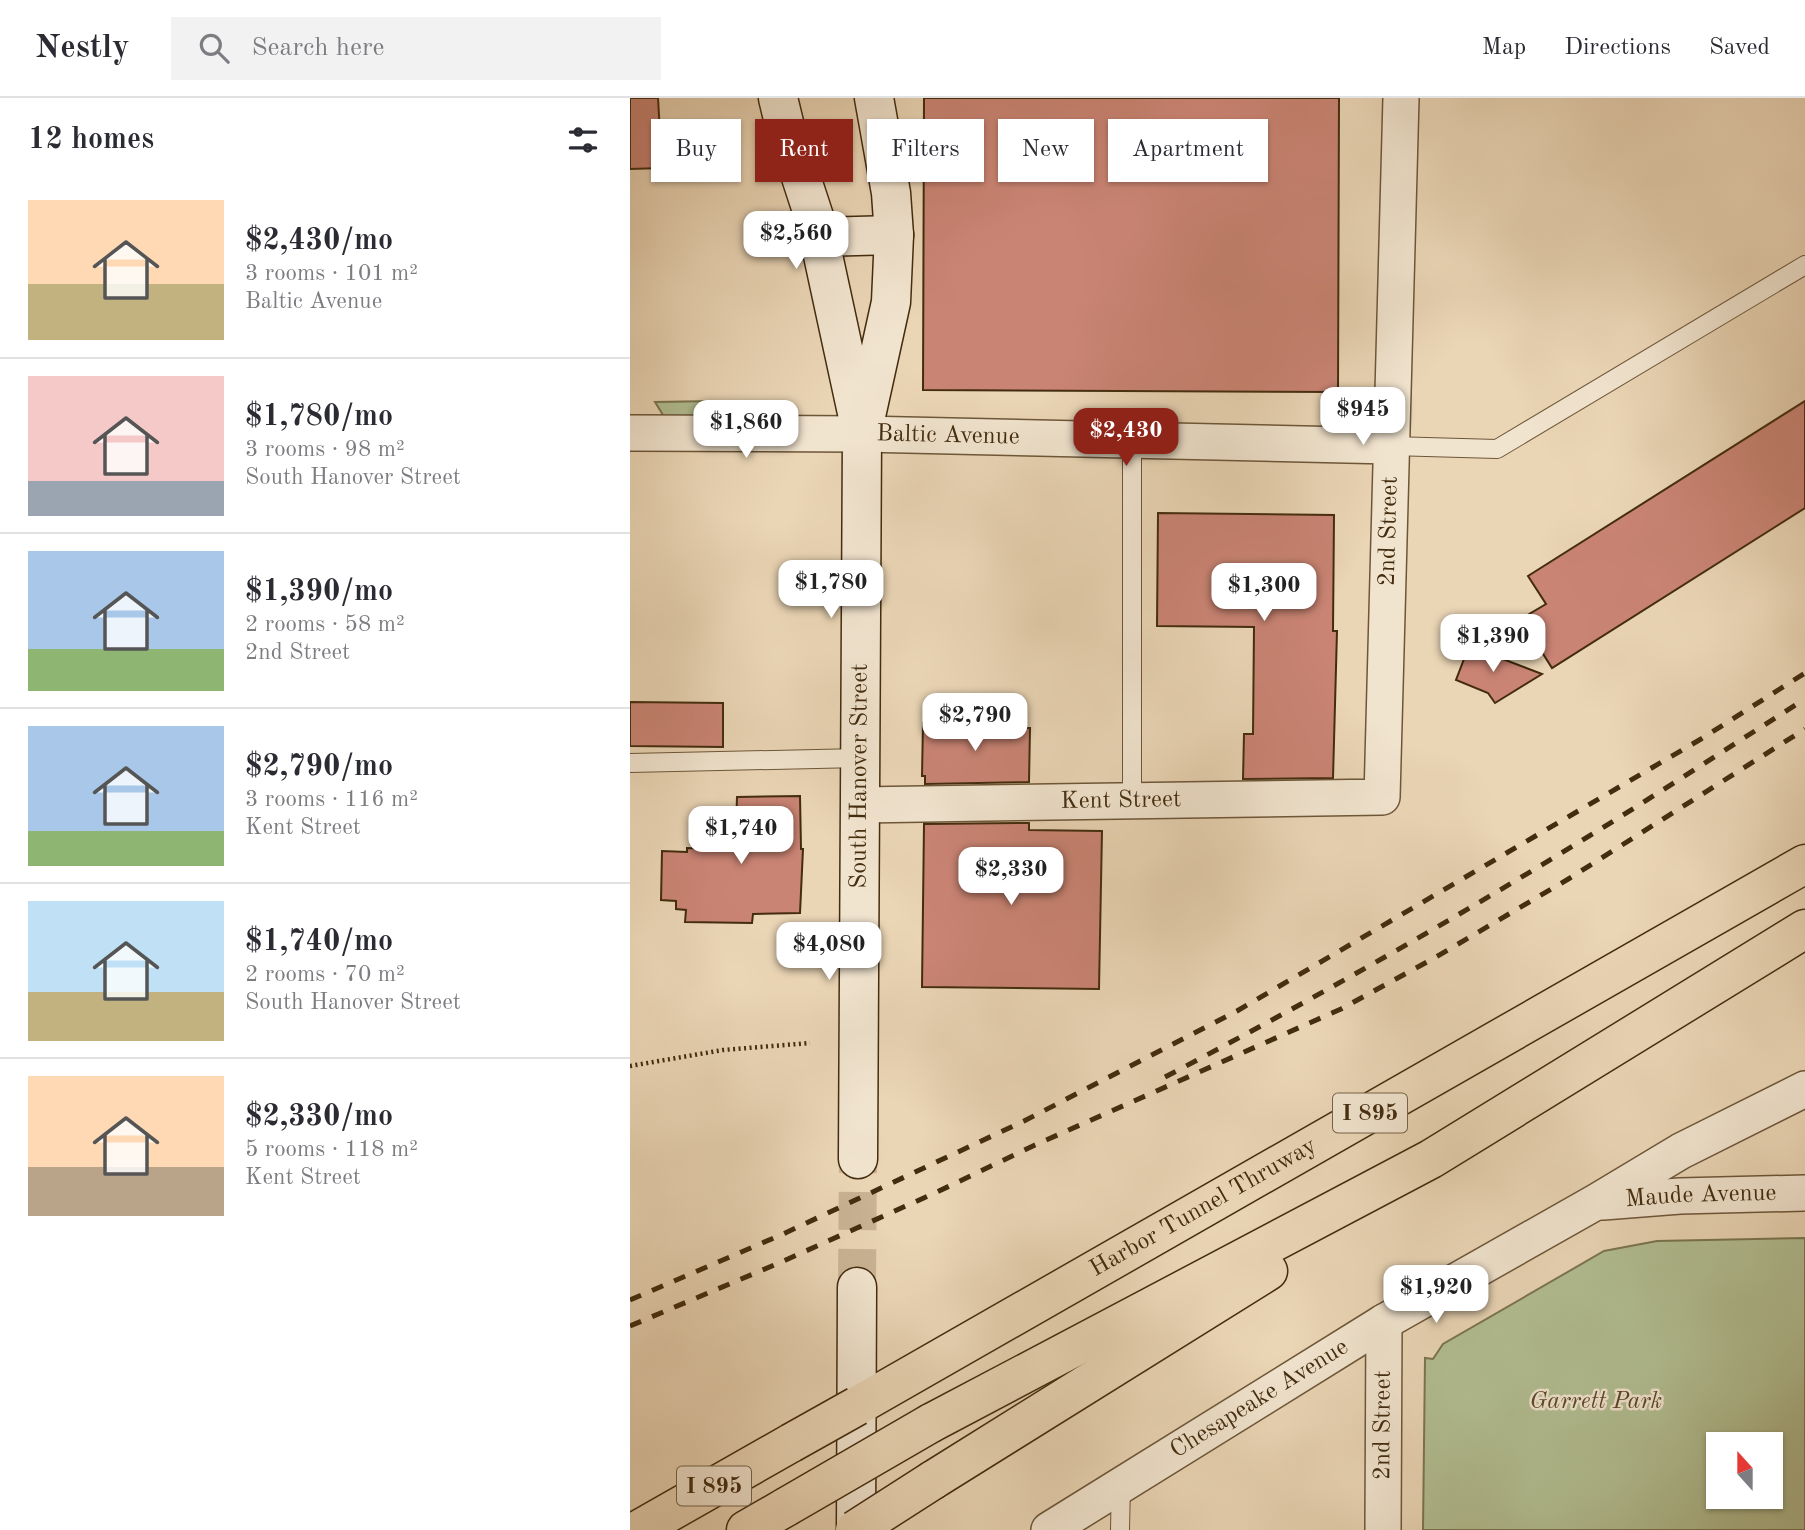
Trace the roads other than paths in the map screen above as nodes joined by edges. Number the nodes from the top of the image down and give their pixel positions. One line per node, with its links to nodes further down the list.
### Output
1 (778, 98): 5 (main road, South Hanover Street)
2 (874, 98): 4 (main road, South Hanover Street)
3 (1401, 98): 10 (street, 2nd Street)
4 (894, 235): 5 (main road); 8 (main road, South Hanover Street)
5 (819, 237): 8 (main road, South Hanover Street)
6 (1805, 265): 10 (lane)
7 (630, 433): 8 (street, Baltic Avenue)
8 (862, 434): 9 (street, Baltic Avenue); 11 (main road, South Hanover Street)
9 (1132, 440): 10 (street, Baltic Avenue); 14 (lane)
10 (1391, 446): 13 (street, 2nd Street)
11 (860, 758): 12 (lane); 15 (main road, South Hanover Street)
12 (630, 763)
13 (1382, 797): 14 (street, Kent Street)
14 (1132, 800): 15 (street, Kent Street)
15 (860, 805): 19 (main road, South Hanover Street)
16 (1805, 864): 26 (highway, Harbor Tunnel Thruway / I 895, bridge)
17 (1805, 929): 20 (highway, I 895)
18 (1805, 1089): 22 (street, Chesapeake Avenue)
19 (858, 1159)
20 (1431, 1159): 27 (highway, I 895, bridge); 28 (highway, bridge)
21 (1805, 1194): 22 (street, Maude Avenue)
22 (1596, 1202): 24 (street, Chesapeake Avenue)
23 (857, 1287): 28 (main road)
24 (1384, 1322): 25 (street, Chesapeake Avenue); 31 (street, 2nd Street)
25 (1121, 1483): 29 (street, Chesapeake Avenue); 30 (lane)
26 (638, 1530)
27 (746, 1530)
28 (855, 1530)
29 (1049, 1530)
30 (1120, 1530)
31 (1383, 1530)

